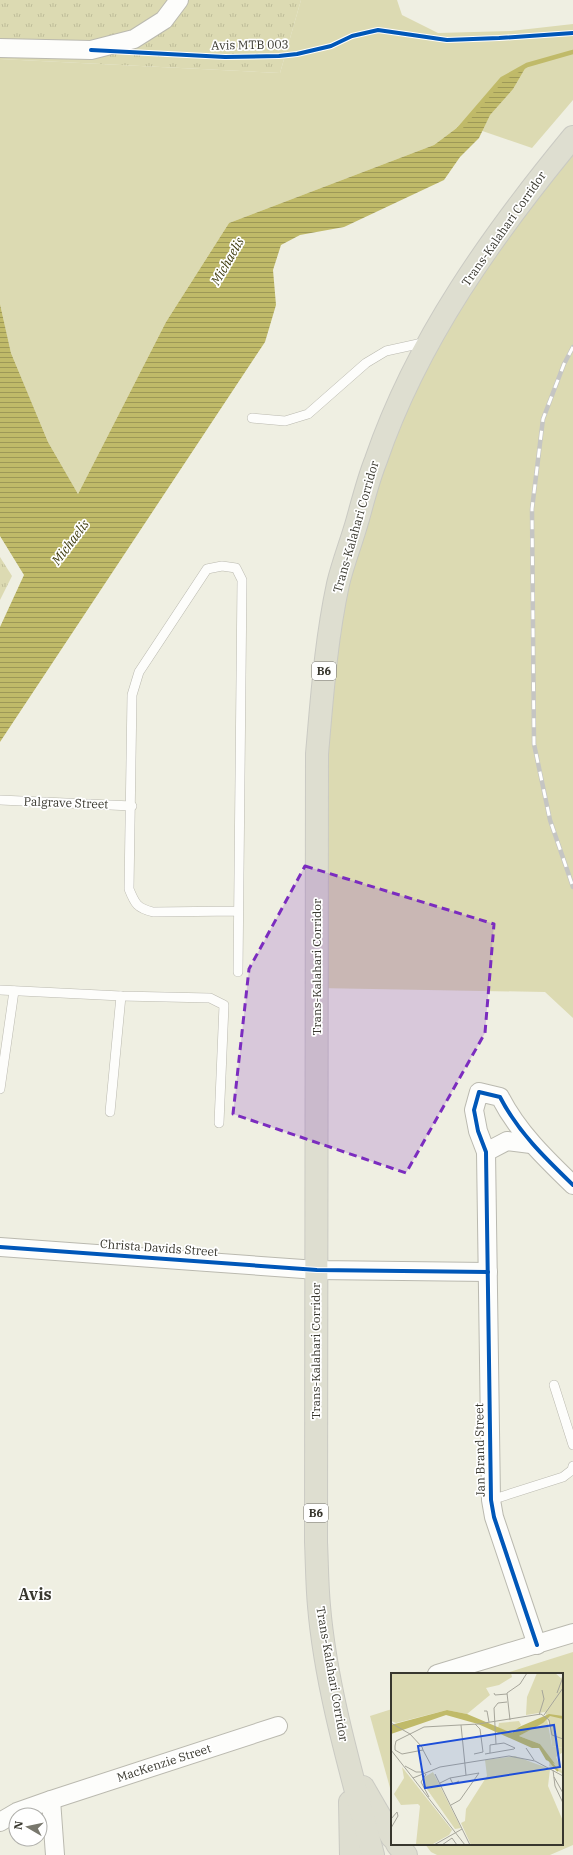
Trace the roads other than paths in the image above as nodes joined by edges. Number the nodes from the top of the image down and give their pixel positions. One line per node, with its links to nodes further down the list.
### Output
1 (179, 0): 2 (street)
2 (0, 48)
3 (573, 138): 4 (highway, Trans-Kalahari Corridor / B6)
4 (430, 341): 5 (lane); 20 (highway, Trans-Kalahari Corridor / B6)
5 (252, 418)
6 (0, 800): 7 (lane, Palgrave Street)
7 (132, 806): 8 (lane); 8 (lane)
8 (238, 911): 9 (lane)
9 (238, 972)
10 (0, 990): 11 (lane)
11 (14, 992): 12 (lane); 13 (lane)
12 (121, 996): 14 (lane); 15 (lane)
13 (0, 1089)
14 (110, 1112)
15 (219, 1123)
16 (531, 1144): 17 (street); 17 (street, Jan Brand Street); 18 (street, Jan Brand Street)
17 (486, 1152): 21 (street, Jan Brand Street)
18 (573, 1185)
19 (0, 1247): 20 (street, Christa Davids Street)
20 (317, 1270): 21 (street); 30 (highway, Trans-Kalahari Corridor / B6)
21 (488, 1272): 25 (street, Jan Brand Street)
22 (554, 1385): 23 (lane)
23 (573, 1445)
24 (573, 1466): 25 (lane)
25 (491, 1500): 27 (street, Jan Brand Street)
26 (573, 1634): 27 (street)
27 (537, 1645): 28 (street)
28 (440, 1673)
29 (278, 1726): 31 (street, MacKenzie Street)
30 (346, 1754): 33 (highway); 36 (highway, B6); 37 (highway, Trans-Kalahari Corridor / B6)
31 (51, 1800): 32 (street, MacKenzie Street); 35 (street)
32 (0, 1822)
33 (391, 1835)
34 (398, 1845): 38 (highway)
35 (55, 1855)
36 (351, 1855)
37 (373, 1855)
38 (406, 1855)

